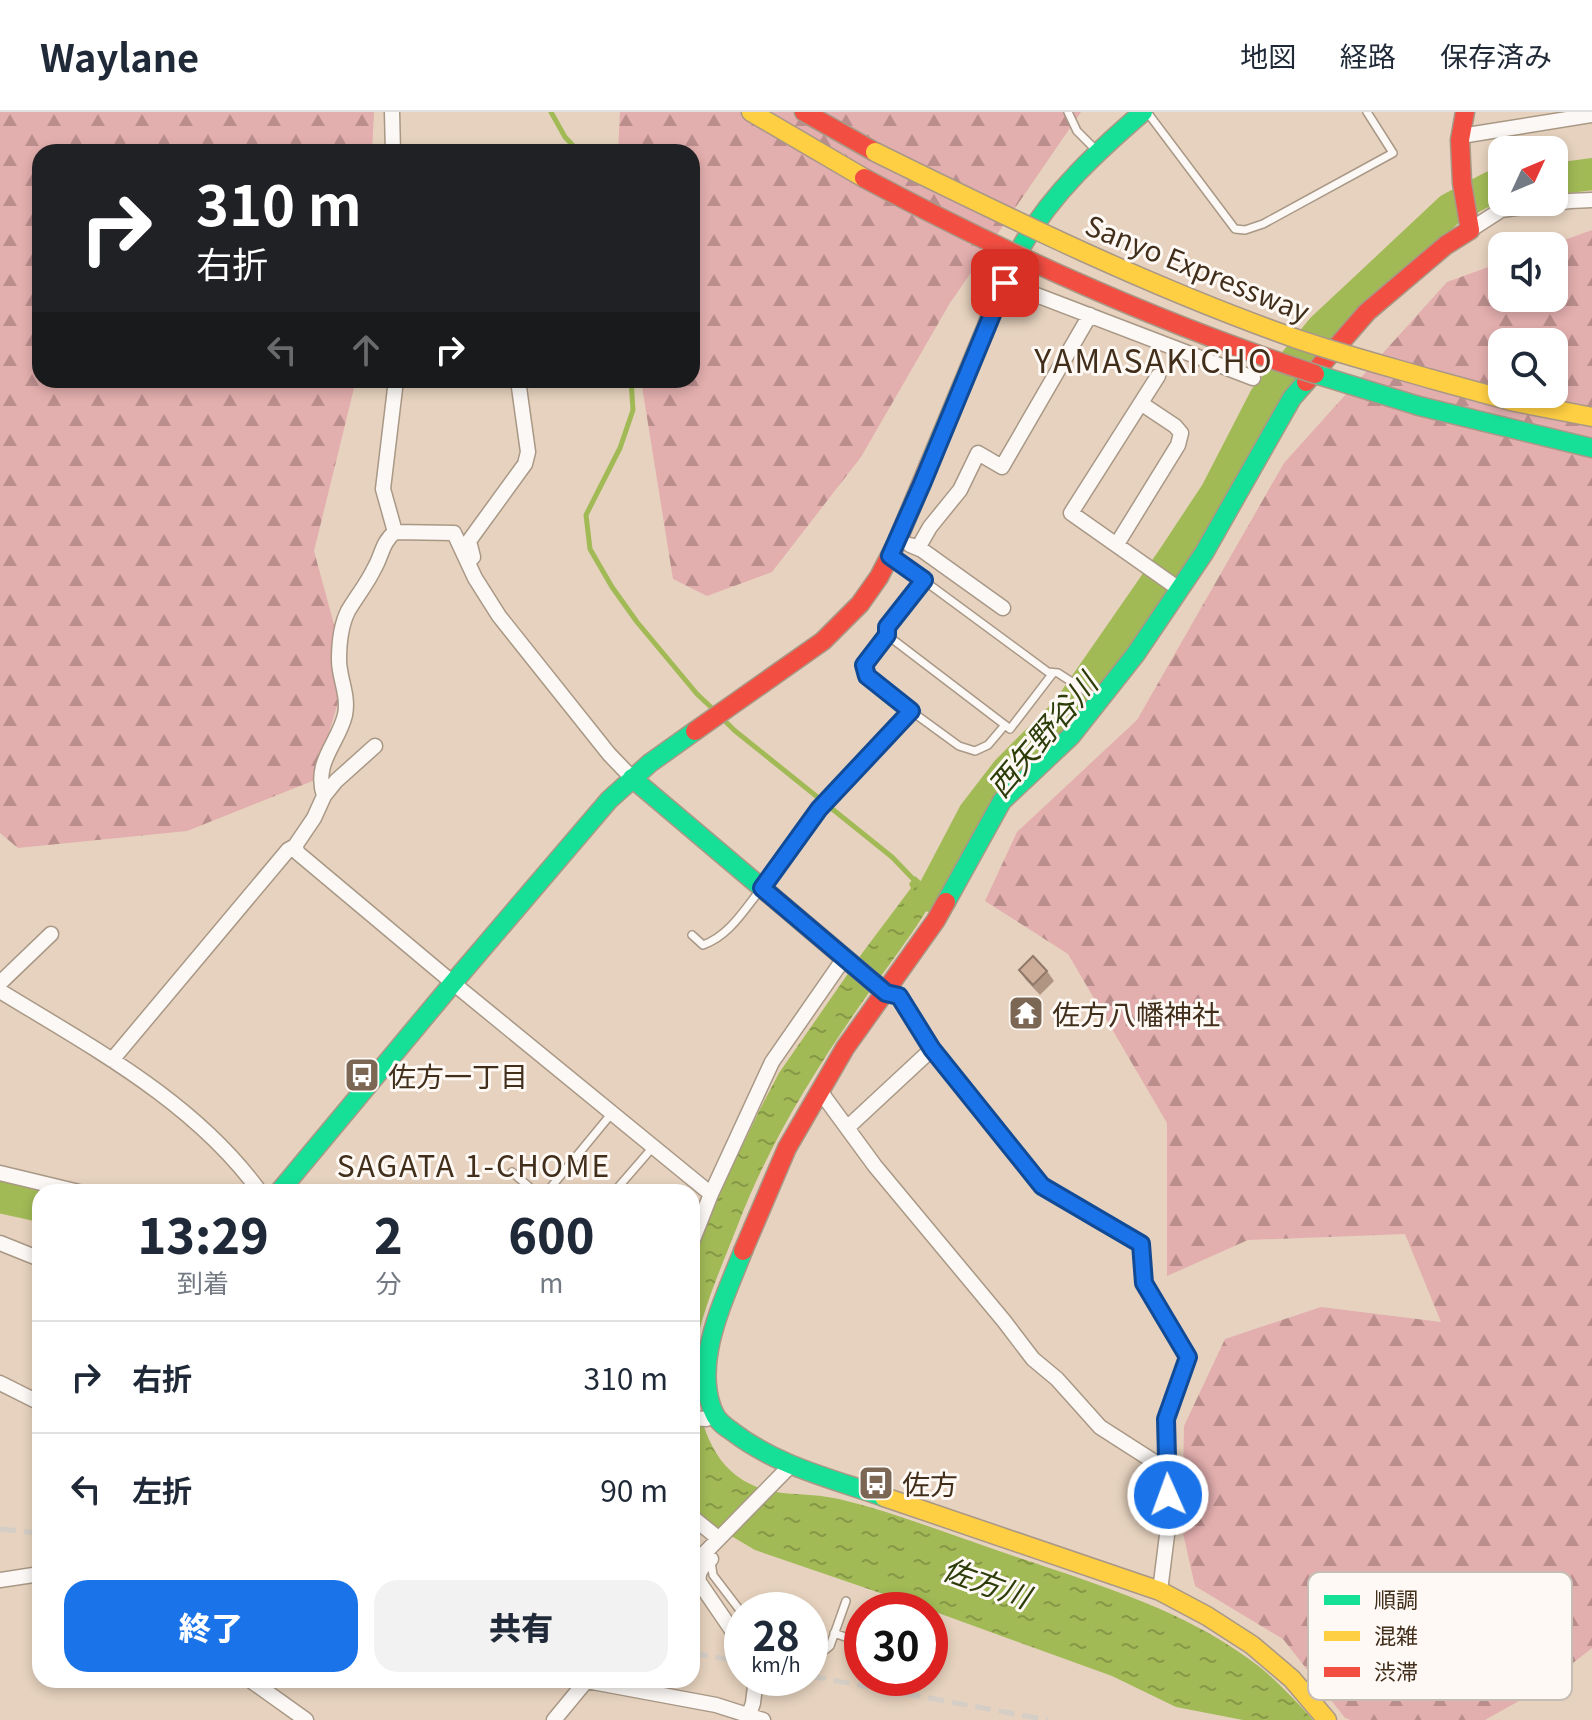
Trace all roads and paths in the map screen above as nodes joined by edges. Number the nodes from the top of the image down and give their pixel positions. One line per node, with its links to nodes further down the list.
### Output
1 (392, 112): 10 (street)
2 (751, 112): 22 (main road, Sanyo Expressway, bridge)
3 (804, 112): 21 (main road, Sanyo Expressway, bridge)
4 (1068, 112): 11 (lane)
5 (1145, 112): 6 (lane); 11 (main road)
6 (1367, 112)
7 (1465, 112): 9 (main road)
8 (1592, 115): 9 (street)
9 (1461, 136): 13 (main road)
10 (393, 144)
11 (1097, 152): 14 (main road)
12 (1592, 200): 13 (street)
13 (1470, 230): 29 (main road)
14 (1005, 283): 15 (street); 25 (main road)
15 (1090, 315): 17 (street); 26 (street)
16 (1158, 376): 20 (street)
17 (1253, 378)
18 (395, 388): 23 (street)
19 (519, 388): 27 (street)
20 (1142, 404): 24 (street); 24 (street)
21 (1592, 417)
22 (1592, 448)
23 (395, 532): 27 (street); 39 (street)
24 (1117, 544): 29 (street)
25 (894, 548): 26 (street); 28 (lane); 38 (main road)
26 (918, 548): 30 (street)
27 (468, 563): 38 (street)
28 (924, 580): 31 (lane); 32 (lane)
29 (1175, 586): 33 (main road)
30 (1003, 608)
31 (887, 635): 34 (lane); 36 (lane)
32 (1053, 673): 33 (lane); 36 (lane)
33 (1096, 698): 48 (main road)
34 (911, 711): 35 (lane); 36 (lane)
35 (897, 724): 41 (street)
36 (1005, 725)
37 (375, 746): 39 (street)
38 (632, 778): 41 (main road); 46 (main road)
39 (324, 796): 40 (street)
40 (295, 846): 46 (street); 50 (street)
41 (762, 888): 43 (lane); 44 (main road)
42 (51, 934): 45 (street)
43 (692, 935)
44 (845, 957): 48 (main road); 65 (street)
45 (0, 983)
46 (453, 983): 52 (street); 59 (main road)
47 (0, 991): 50 (street)
48 (886, 993): 49 (street); 51 (main road)
49 (932, 1049): 53 (street); 73 (street)
50 (112, 1060): 58 (street)
51 (820, 1091): 53 (street); 71 (main road)
52 (612, 1113): 54 (street); 61 (lane)
53 (847, 1128): 73 (street)
54 (653, 1147): 62 (lane); 63 (street)
55 (512, 1172): 60 (lane)
56 (0, 1173): 57 (street)
57 (46, 1184)
58 (254, 1184)
59 (286, 1184)
60 (526, 1184)
61 (554, 1184)
62 (621, 1184)
63 (699, 1184)
64 (700, 1185): 65 (street)
65 (711, 1194): 66 (street)
66 (700, 1219)
67 (0, 1243): 68 (street)
68 (32, 1256)
69 (0, 1383): 70 (street)
70 (32, 1399)
71 (704, 1417): 72 (main road)
72 (787, 1469): 75 (street); 81 (main road)
73 (1167, 1470): 81 (street)
74 (700, 1526): 75 (street)
75 (715, 1544): 76 (street); 77 (street); 82 (lane)
76 (700, 1558)
77 (700, 1570)
78 (32, 1575): 79 (street)
79 (0, 1580)
80 (700, 1583): 84 (street)
81 (1160, 1591): 91 (main road)
82 (726, 1592)
83 (844, 1606): 85 (lane)
84 (724, 1619)
85 (834, 1633): 86 (lane); 87 (lane)
86 (844, 1637)
87 (828, 1648)
88 (261, 1688): 95 (street)
89 (580, 1688): 96 (street)
90 (628, 1688): 94 (street)
91 (1308, 1695)
92 (754, 1696): 94 (street)
93 (1312, 1700): 97 (main road)
94 (756, 1718)
95 (306, 1720)
96 (554, 1720)
97 (1327, 1720)

